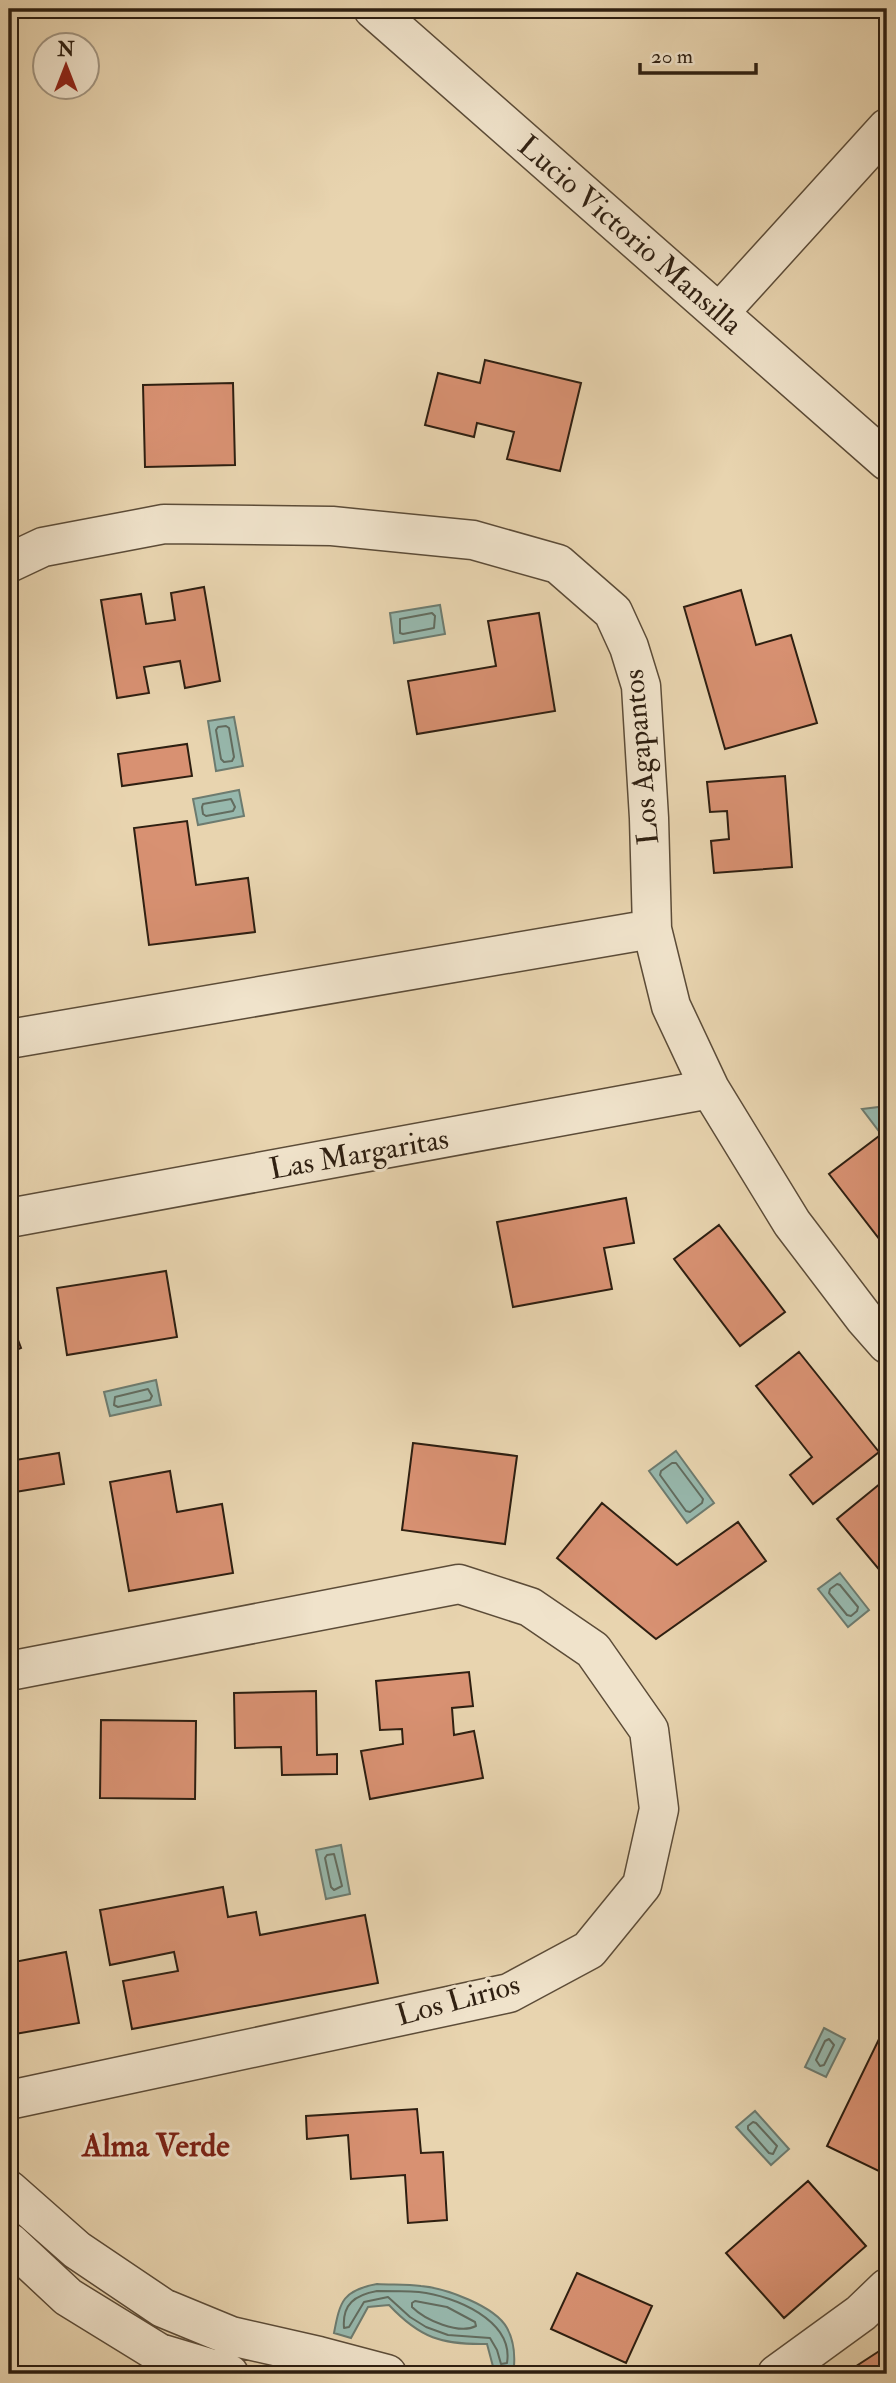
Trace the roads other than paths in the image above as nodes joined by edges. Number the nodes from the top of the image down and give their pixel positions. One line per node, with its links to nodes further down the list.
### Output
1 (373, 9): 3 (street, Lucio Victorio Mansilla)
2 (887, 128): 3 (street)
3 (719, 313): 4 (street, Lucio Victorio Mansilla)
4 (887, 461)
5 (9, 563): 6 (street, Los Agapantos)
6 (652, 929): 7 (street); 8 (street, Los Agapantos)
7 (9, 1040)
8 (710, 1089): 9 (street, Las Margaritas); 10 (street, Los Agapantos)
9 (9, 1218)
10 (887, 1344)
11 (9, 1671): 12 (street, Los Lirios)
12 (9, 2100)
13 (9, 2190): 17 (street)
14 (9, 2242): 16 (street)
15 (887, 2288): 18 (street)
16 (229, 2374)
17 (387, 2374)
18 (777, 2374)

